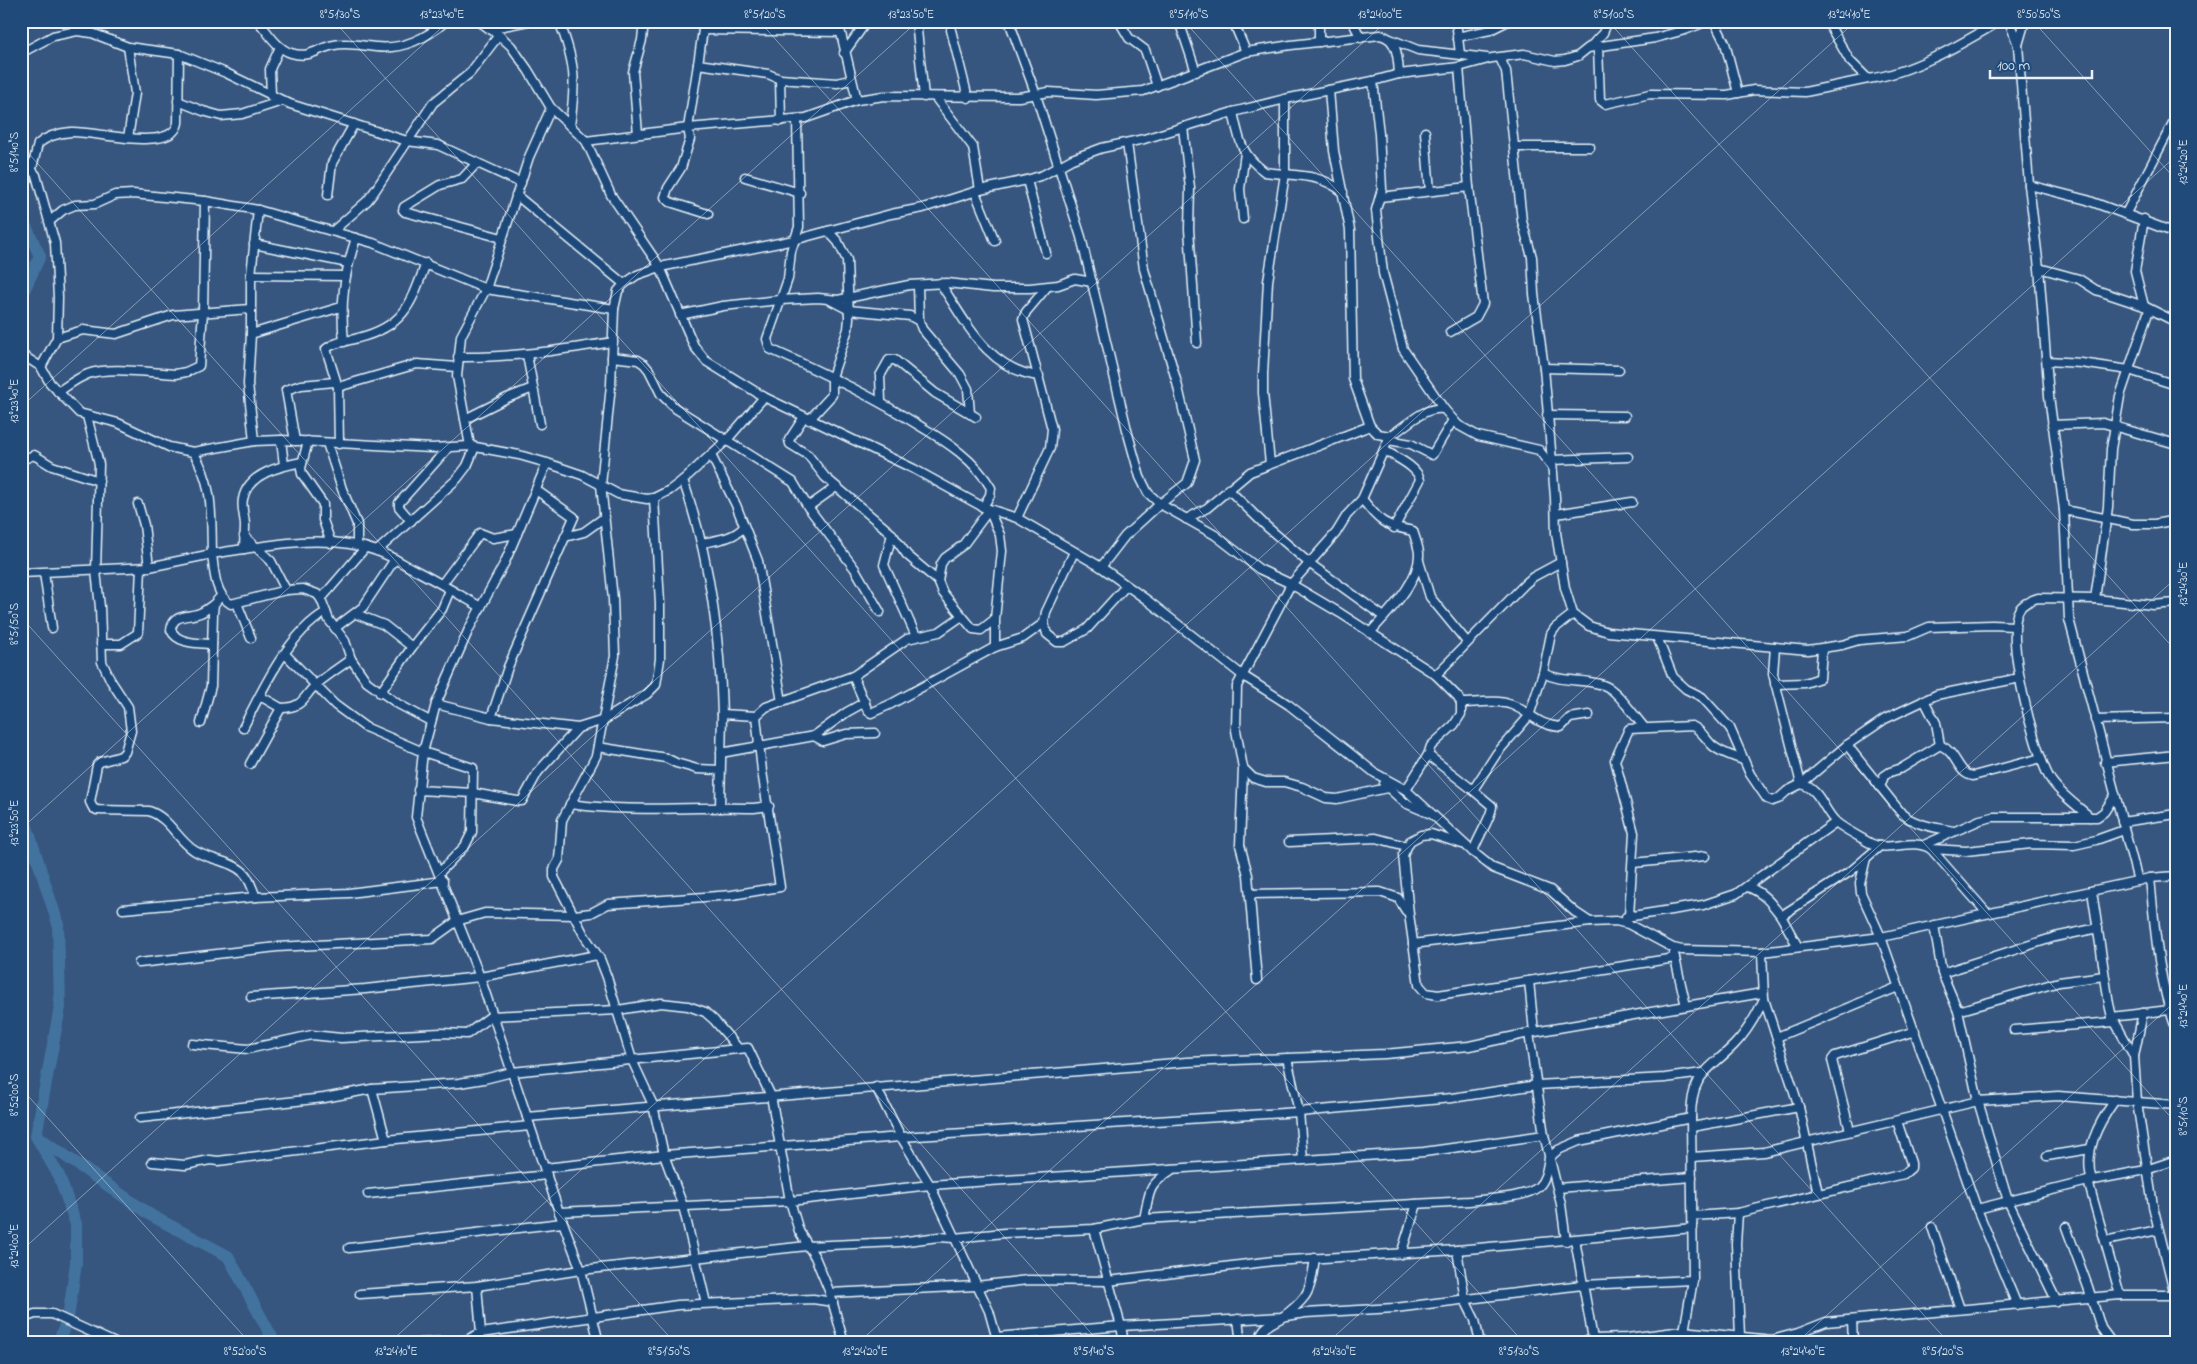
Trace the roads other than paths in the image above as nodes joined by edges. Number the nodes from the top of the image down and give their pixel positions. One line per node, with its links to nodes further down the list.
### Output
1 (88, 21): 32 (street)
2 (258, 21): 42 (street)
3 (446, 21): 42 (street)
4 (478, 21): 28 (street)
5 (528, 21): 28 (street)
6 (559, 21): 76 (street)
7 (644, 21): 80 (street)
8 (701, 21): 29 (street)
9 (748, 21): 30 (street)
10 (838, 21): 33 (street)
11 (867, 21): 46 (street)
12 (916, 21): 63 (street)
13 (1009, 21): 61 (street)
14 (1119, 21): 58 (street)
15 (1179, 21): 52 (street)
16 (1232, 21): 44 (street)
17 (1319, 21): 38 (street)
18 (1352, 21): 36 (street)
19 (1456, 21): 35 (street)
20 (1508, 21): 35 (street)
21 (1608, 21): 43 (street)
22 (1708, 21): 39 (street)
23 (1714, 21): 60 (street)
24 (1827, 21): 55 (street)
25 (2000, 21): 55 (street)
26 (2009, 21): 40 (street)
27 (2025, 21): 40 (street)
28 (489, 29): 34 (street)
29 (703, 30): 30 (street); 50 (street)
30 (748, 30): 33 (street)
31 (951, 30): 65 (street)
32 (85, 31): 41 (street); 45 (street)
33 (840, 32): 46 (street)
34 (499, 35): 70 (street); 82 (street)
35 (1457, 37): 48 (street)
36 (1361, 38): 37 (street); 38 (street)
37 (1390, 39): 48 (street); 53 (street)
38 (1319, 42): 44 (street)
39 (1598, 46): 43 (street); 60 (street)
40 (2018, 46): 98 (street)
41 (128, 47): 47 (street); 81 (street)
42 (280, 47): 62 (street)
43 (1588, 48): 49 (street)
44 (1246, 52): 52 (street)
45 (21, 53)
46 (844, 53): 56 (street)
47 (179, 54): 62 (street); 68 (street)
48 (1460, 54): 49 (street)
49 (1496, 58): 51 (street); 85 (street)
50 (698, 64): 54 (street); 78 (street)
51 (1459, 67): 53 (street); 99 (street)
52 (1196, 72): 58 (street)
53 (1399, 74): 57 (street)
54 (780, 79): 56 (street); 74 (street)
55 (1868, 79): 60 (street)
56 (851, 80): 67 (street)
57 (1373, 82): 59 (street); 106 (street)
58 (1158, 86): 61 (street)
59 (1329, 90): 66 (street); 102 (street)
60 (1738, 93)
61 (1036, 95): 65 (street); 87 (street)
62 (271, 96): 69 (street)
63 (924, 97): 64 (street); 67 (street)
64 (935, 97): 65 (street); 100 (street)
65 (968, 98)
66 (1285, 99): 71 (street); 94 (street)
67 (857, 100): 73 (street)
68 (178, 101): 69 (street); 81 (street)
69 (282, 101): 75 (street)
70 (550, 108): 76 (street); 97 (street)
71 (1233, 112): 77 (street); 88 (street)
72 (2176, 117): 109 (street)
73 (796, 119): 74 (street); 103 (street)
74 (781, 121): 78 (street)
75 (354, 124): 82 (street); 104 (street)
76 (570, 126): 83 (street)
77 (1183, 127): 84 (street); 152 (street)
78 (688, 128): 80 (street); 110 (street)
79 (1425, 132): 101 (street)
80 (638, 134): 83 (street)
81 (128, 138): 93 (street)
82 (407, 141): 91 (street); 114 (street)
83 (586, 141): 125 (street)
84 (1127, 143): 90 (street); 213 (street)
85 (1515, 147): 86 (street); 160 (street)
86 (1590, 147)
87 (1054, 153): 90 (street); 92 (street)
88 (1245, 153): 94 (street); 111 (street)
89 (21, 157): 93 (street)
90 (1072, 159): 92 (street)
91 (477, 163): 97 (street); 118 (street)
92 (1059, 167): 96 (street); 129 (street)
93 (32, 168): 113 (street)
94 (1285, 174): 102 (street); 200 (street)
95 (746, 177): 103 (street)
96 (1027, 180): 100 (street); 122 (street)
97 (520, 182): 105 (street)
98 (2029, 185): 109 (street); 126 (street)
99 (1469, 187): 101 (street); 147 (street)
100 (978, 191): 115 (street); 120 (street)
101 (1430, 191): 106 (street)
102 (1343, 192): 180 (street)
103 (800, 193): 119 (street)
104 (328, 195)
105 (516, 195): 118 (street); 131 (street)
106 (1380, 197): 171 (street)
107 (205, 201): 108 (street); 113 (street); 143 (street)
108 (258, 210): 114 (street); 121 (street)
109 (2126, 213): 112 (street)
110 (708, 214)
111 (1242, 219)
112 (2144, 219): 116 (street); 139 (street)
113 (50, 221): 149 (street)
114 (333, 231): 117 (street)
115 (828, 231): 119 (street); 135 (street)
116 (2176, 233)
117 (356, 238): 123 (street); 124 (street)
118 (502, 238): 134 (street)
119 (794, 240): 125 (street); 137 (street)
120 (995, 241)
121 (254, 244): 123 (street); 127 (street)
122 (1046, 253)
123 (348, 263): 128 (street)
124 (426, 263): 134 (street); 150 (street)
125 (660, 267): 131 (street); 144 (street)
126 (2039, 268): 139 (street); 157 (street)
127 (251, 275): 128 (street); 140 (street)
128 (346, 276): 138 (street)
129 (1092, 282): 133 (street); 213 (street)
130 (940, 283): 132 (street); 133 (street); 163 (street)
131 (624, 284): 141 (street)
132 (918, 285): 135 (street); 145 (street)
133 (1047, 287): 163 (street)
134 (486, 289): 141 (street); 155 (street)
135 (848, 298): 136 (street); 142 (street)
136 (830, 299): 137 (street); 142 (street)
137 (780, 300): 144 (street); 164 (street)
138 (341, 307): 148 (street); 150 (street)
139 (2146, 308): 146 (street); 162 (street)
140 (250, 309): 143 (street); 148 (street)
141 (614, 309): 151 (street)
142 (849, 310): 145 (street); 164 (street)
143 (203, 312): 149 (street); 168 (street)
144 (680, 315): 169 (street)
145 (919, 321): 170 (street)
146 (2176, 322)
147 (1450, 332)
148 (251, 334): 185 (street)
149 (57, 338): 158 (street)
150 (344, 342): 165 (street)
151 (613, 342): 154 (street); 156 (street)
152 (1197, 343)
153 (21, 354): 158 (street)
154 (526, 355): 155 (street); 167 (street)
155 (458, 357): 159 (street)
156 (612, 358): 184 (street); 205 (street)
157 (2047, 361): 162 (street); 179 (street)
158 (41, 367): 168 (street)
159 (457, 367): 165 (street); 175 (street)
160 (1544, 368): 161 (street); 172 (street)
161 (1619, 370)
162 (2129, 370): 166 (street); 181 (street)
163 (1039, 376): 219 (street)
164 (832, 377): 170 (street); 176 (street)
165 (337, 384): 186 (street); 189 (street)
166 (2176, 385)
167 (533, 388): 175 (street); 178 (street)
168 (58, 392): 173 (street)
169 (764, 397): 176 (street); 184 (street)
170 (881, 401): 215 (street)
171 (1444, 409): 177 (street); 182 (street)
172 (1547, 415): 174 (street); 201 (street)
173 (87, 416): 194 (street); 204 (street)
174 (1624, 416)
175 (465, 419): 191 (street)
176 (807, 419): 206 (street); 215 (street)
177 (1453, 420): 182 (street); 201 (street)
178 (540, 424)
179 (2052, 425): 181 (street); 216 (street)
180 (1370, 426): 182 (street); 200 (street)
181 (2115, 426): 190 (street); 220 (street)
182 (1389, 438): 193 (street)
183 (281, 440): 185 (street); 186 (street); 202 (street)
184 (727, 440): 195 (street); 214 (street)
185 (254, 441): 194 (street)
186 (295, 441): 187 (street)
187 (308, 441): 188 (street); 197 (street)
188 (328, 443): 189 (street); 232 (street)
189 (339, 444): 192 (street)
190 (2176, 444)
191 (473, 447): 192 (street); 198 (street); 223 (street)
192 (448, 448): 223 (street)
193 (1384, 450): 210 (street); 224 (street)
194 (193, 452): 237 (street)
195 (711, 455): 203 (street); 225 (street)
196 (1628, 457): 201 (street)
197 (302, 462): 202 (street); 231 (street)
198 (547, 463): 205 (street); 208 (street)
199 (21, 464): 204 (street)
200 (1270, 464): 207 (street)
201 (1552, 464): 217 (street)
202 (284, 465): 228 (street)
203 (683, 480): 209 (street); 230 (street)
204 (99, 481): 244 (street)
205 (600, 485): 209 (street); 218 (street)
206 (836, 487): 214 (street); 227 (street)
207 (1228, 489): 221 (street); 241 (street)
208 (536, 490): 226 (street); 229 (street)
209 (654, 498): 306 (street)
210 (1362, 499): 224 (street); 241 (street)
211 (1632, 502): 217 (street)
212 (138, 504): 243 (street)
213 (1160, 504): 221 (street); 242 (street)
214 (808, 507): 262 (street)
215 (986, 509): 219 (street); 247 (street); 267 (street)
216 (2064, 510): 220 (street); 254 (street)
217 (1556, 514): 240 (street)
218 (604, 517): 229 (street); 306 (street)
219 (1017, 518): 236 (street)
220 (2107, 518): 222 (street); 256 (street)
221 (1186, 519): 249 (street)
222 (2176, 520)
223 (411, 521): 235 (street)
224 (1394, 528): 239 (street)
225 (743, 531): 230 (street); 295 (street)
226 (517, 534): 248 (street); 260 (street)
227 (892, 534): 247 (street); 273 (street)
228 (244, 536): 233 (street); 234 (street)
229 (565, 537): 304 (street)
230 (702, 542): 300 (street)
231 (331, 543): 232 (street); 233 (street)
232 (361, 547): 235 (street); 255 (street)
233 (257, 548): 234 (street); 251 (street)
234 (244, 549): 237 (street)
235 (377, 551): 238 (street)
236 (1074, 552): 242 (street); 268 (street)
237 (212, 554): 243 (street); 253 (street)
238 (395, 559): 248 (street); 263 (street)
239 (1419, 561): 266 (street); 276 (street)
240 (1561, 562): 264 (street); 276 (street)
241 (1309, 563): 249 (street); 266 (street)
242 (1101, 567): 250 (street)
243 (145, 568): 244 (street); 277 (street)
244 (96, 571): 245 (street); 277 (street)
245 (44, 572): 246 (street); 270 (street)
246 (21, 573)
247 (938, 581): 265 (street)
248 (442, 584): 252 (street)
249 (1291, 584): 272 (street); 286 (street)
250 (1126, 586): 268 (street); 286 (street)
251 (286, 590): 255 (street); 257 (street)
252 (450, 590): 260 (street); 279 (street)
253 (221, 596): 257 (street); 259 (street)
254 (2066, 598): 256 (street); 269 (street); 307 (street)
255 (321, 599): 261 (street)
256 (2095, 599): 258 (street)
257 (237, 603): 275 (street)
258 (2176, 603)
259 (214, 604): 278 (street); 278 (street)
260 (481, 607): 298 (street)
261 (326, 612): 271 (street); 283 (street)
262 (880, 612)
263 (356, 614): 271 (street); 279 (street)
264 (1573, 614): 274 (street); 285 (street)
265 (962, 616): 267 (street); 273 (street)
266 (1384, 617): 272 (street)
267 (995, 619): 280 (street)
268 (1044, 623): 280 (street)
269 (2014, 626): 282 (street); 289 (street)
270 (52, 628)
271 (335, 628): 284 (street)
272 (1370, 633): 287 (street)
273 (916, 636): 288 (street)
274 (1657, 637): 281 (street); 324 (street)
275 (251, 638)
276 (1466, 642): 287 (street)
277 (101, 644): 364 (street)
278 (212, 644): 309 (street)
279 (412, 647): 292 (street)
280 (995, 647): 296 (street)
281 (1775, 647): 282 (street); 291 (street)
282 (1822, 649): 291 (street)
283 (285, 654): 290 (street); 293 (street)
284 (351, 659): 290 (street); 292 (street)
285 (1543, 673): 303 (street); 310 (street)
286 (1242, 675): 327 (street); 329 (street)
287 (1436, 675): 297 (street)
288 (853, 676): 295 (street); 296 (street)
289 (2020, 678): 294 (street); 323 (street)
290 (316, 684): 299 (street); 319 (street)
291 (1775, 684): 330 (street)
292 (380, 693): 308 (street)
293 (260, 696): 299 (street); 311 (street)
294 (1924, 700): 315 (street); 317 (street)
295 (782, 702): 302 (street)
296 (865, 702): 314 (street)
297 (1461, 703): 303 (street); 321 (street)
298 (436, 704): 304 (street); 308 (street)
299 (281, 708): 326 (street)
300 (722, 714): 302 (street); 320 (street)
301 (1589, 715): 303 (street)
302 (756, 716): 316 (street)
303 (1529, 716): 335 (street)
304 (491, 718): 312 (street)
305 (2176, 718): 307 (street)
306 (604, 720): 312 (street); 318 (street)
307 (2095, 720): 325 (street)
308 (430, 721): 319 (street)
309 (201, 723)
310 (1644, 727): 324 (street); 355 (street)
311 (243, 728)
312 (578, 728): 336 (street)
313 (876, 733): 314 (street)
314 (814, 736): 316 (street)
315 (1940, 745): 323 (street); 331 (street)
316 (760, 746): 320 (street); 339 (street)
317 (1847, 746): 330 (street); 331 (street)
318 (598, 747): 328 (street); 338 (street)
319 (423, 752): 333 (street); 336 (street)
320 (721, 754): 328 (street)
321 (1428, 755): 334 (street); 335 (street)
322 (2176, 755): 325 (street)
323 (2041, 758): 343 (street)
324 (1743, 760): 330 (street)
325 (2106, 762): 337 (street)
326 (250, 764)
327 (1243, 768): 332 (street); 363 (street)
328 (720, 770): 340 (street)
329 (1375, 773): 332 (street); 334 (street)
330 (1801, 784): 344 (street)
331 (1880, 787): 346 (street)
332 (1387, 788): 342 (street)
333 (418, 790): 336 (street); 356 (street)
334 (1406, 790): 342 (street)
335 (1473, 790): 352 (street)
336 (473, 792): 356 (street)
337 (2114, 797): 343 (street); 345 (street)
338 (570, 804): 340 (street); 368 (street)
339 (769, 806): 340 (street); 368 (street)
340 (720, 808)
341 (2176, 814): 345 (street)
342 (1434, 815): 348 (street)
343 (2090, 817): 346 (street)
344 (1836, 822): 350 (street); 361 (street)
345 (2123, 826): 351 (street); 360 (street)
346 (1954, 831): 351 (street)
347 (1289, 842): 349 (street)
348 (1466, 845): 349 (street); 352 (street)
349 (1406, 846): 366 (street)
350 (1880, 846): 351 (street); 354 (street)
351 (1927, 847): 367 (street)
352 (1473, 852): 373 (street)
353 (1705, 856): 355 (street)
354 (1866, 858): 370 (street); 376 (street)
355 (1633, 863): 369 (street)
356 (439, 873): 359 (street)
357 (2176, 876): 358 (street)
358 (2150, 878): 360 (street); 394 (street)
359 (443, 881): 364 (street); 371 (street)
360 (2138, 881): 362 (street)
361 (1748, 887): 369 (street); 370 (street)
362 (2092, 891): 367 (street); 375 (street)
363 (1250, 894): 366 (street); 387 (street)
364 (256, 897): 365 (street)
365 (123, 909)
366 (1408, 914): 377 (street)
367 (1987, 914): 374 (street)
368 (575, 915): 371 (street); 381 (street)
369 (1629, 916): 372 (street)
370 (1781, 916): 378 (street)
371 (456, 921): 383 (street); 386 (street)
372 (1616, 921): 373 (street); 379 (street)
373 (1590, 922): 377 (street)
374 (1934, 925): 376 (street); 384 (street)
375 (2098, 928): 384 (street); 385 (street)
376 (1881, 937): 378 (street); 389 (street)
377 (1413, 944): 388 (street)
378 (1798, 947): 380 (street)
379 (1673, 948): 380 (street); 382 (street)
380 (1762, 952): 391 (street)
381 (597, 955): 386 (street); 393 (street)
382 (1675, 958): 388 (street); 392 (street)
383 (139, 963)
384 (1942, 973): 395 (street)
385 (2104, 976): 395 (street); 398 (street)
386 (480, 977): 390 (street); 397 (street)
387 (1257, 980)
388 (1529, 981): 402 (street)
389 (1898, 987): 401 (street); 403 (street)
390 (251, 996)
391 (1763, 996): 392 (street); 403 (street); 410 (street)
392 (1686, 1006): 402 (street)
393 (618, 1010): 397 (street); 405 (street); 408 (street)
394 (2169, 1010): 396 (street); 399 (street)
395 (1958, 1011): 416 (street)
396 (2143, 1013): 398 (street); 406 (street)
397 (492, 1016): 404 (street); 409 (street)
398 (2113, 1019): 400 (street); 406 (street)
399 (2176, 1028)
400 (2014, 1030)
401 (1915, 1032): 421 (street); 428 (street)
402 (1532, 1033): 407 (street); 411 (street)
403 (1777, 1037): 420 (street)
404 (192, 1044)
405 (738, 1048): 408 (street); 414 (street)
406 (2134, 1056): 417 (street)
407 (1287, 1058): 412 (street); 422 (street)
408 (632, 1060): 409 (street); 419 (street)
409 (512, 1072): 413 (street); 423 (street)
410 (1703, 1073): 411 (street); 426 (street)
411 (1537, 1085): 422 (street); 429 (street)
412 (876, 1087): 414 (street); 430 (street)
413 (372, 1089): 424 (street); 431 (street)
414 (771, 1096): 419 (street); 433 (street)
415 (2115, 1100): 416 (street); 417 (street); 434 (street)
416 (1978, 1101): 421 (street); 452 (street)
417 (2136, 1102): 418 (street); 443 (street)
418 (2176, 1105)
419 (653, 1106): 423 (street); 435 (street)
420 (1799, 1107): 426 (street); 432 (street)
421 (1942, 1109): 425 (street); 455 (street)
422 (1299, 1112): 430 (street); 439 (street)
423 (527, 1117): 427 (street)
424 (140, 1118)
425 (1897, 1121): 428 (street); 449 (street)
426 (1692, 1123): 437 (street); 438 (street)
427 (530, 1126): 431 (street); 444 (street)
428 (1850, 1131): 432 (street)
429 (1544, 1135): 437 (street); 439 (street)
430 (901, 1137): 433 (street); 447 (street)
431 (386, 1140): 441 (street)
432 (1807, 1143): 438 (street); 449 (street)
433 (780, 1147): 435 (street); 451 (street)
434 (2090, 1150): 436 (street); 446 (street)
435 (664, 1155): 444 (street); 454 (street)
436 (2047, 1156)
437 (1549, 1158): 448 (street); 453 (street)
438 (1692, 1158): 445 (street)
439 (1303, 1160): 442 (street)
440 (2176, 1160): 443 (street)
441 (152, 1162)
442 (1174, 1168): 447 (street); 459 (street)
443 (2146, 1170): 446 (street); 465 (street)
444 (546, 1172): 450 (street); 456 (street)
445 (1692, 1177): 448 (street); 458 (street)
446 (2090, 1181): 452 (street); 468 (street)
447 (930, 1185): 451 (street); 466 (street)
448 (1558, 1188): 467 (street)
449 (1818, 1193): 457 (street)
450 (368, 1194)
451 (790, 1201): 454 (street); 469 (street)
452 (2008, 1201): 455 (street); 488 (street)
453 (1418, 1204): 459 (street); 472 (street)
454 (682, 1206): 456 (street); 473 (street)
455 (1977, 1209): 490 (street)
456 (558, 1212): 460 (street)
457 (1738, 1214): 458 (street); 500 (street)
458 (1693, 1216): 462 (street)
459 (1144, 1219): 464 (street)
460 (562, 1223): 470 (street); 475 (street)
461 (1932, 1227): 491 (street)
462 (1693, 1228): 467 (street); 476 (street)
463 (2066, 1228): 485 (street)
464 (1094, 1229): 466 (street); 477 (street)
465 (2158, 1230): 468 (street); 484 (street)
466 (954, 1238): 469 (street); 480 (street)
467 (1570, 1240): 471 (street); 478 (street)
468 (2105, 1242): 483 (street)
469 (807, 1246): 473 (street); 481 (street)
470 (349, 1248)
471 (1457, 1250): 472 (street); 486 (street)
472 (1401, 1254): 474 (street)
473 (696, 1258): 475 (street); 489 (street)
474 (1315, 1258): 477 (street); 493 (street)
475 (581, 1270): 479 (street); 492 (street)
476 (1693, 1280): 478 (street); 498 (street)
477 (1108, 1281): 480 (street); 497 (street)
478 (1582, 1285): 486 (street); 501 (street)
479 (477, 1286): 482 (street); 499 (street)
480 (976, 1286): 481 (street); 502 (street)
481 (830, 1293): 487 (street)
482 (360, 1294)
483 (2120, 1295): 484 (street); 485 (street)
484 (2176, 1295)
485 (2092, 1298): 488 (street); 516 (street)
486 (1465, 1300): 493 (street); 512 (street)
487 (833, 1302): 489 (street); 508 (street)
488 (2057, 1302): 490 (street)
489 (706, 1304): 492 (street)
490 (2018, 1305): 491 (street)
491 (1960, 1309): 496 (street)
492 (593, 1317): 499 (street); 507 (street)
493 (1281, 1317): 495 (street); 511 (street)
494 (21, 1319): 505 (street)
495 (1238, 1319): 497 (street); 510 (street)
496 (1852, 1320): 500 (street); 515 (street)
497 (1122, 1326): 502 (street); 509 (street)
498 (1683, 1331): 500 (street); 503 (street); 514 (street)
499 (481, 1332): 504 (street)
500 (1740, 1336)
501 (1593, 1339): 503 (street); 513 (street)
502 (998, 1340)
503 (1627, 1340)
504 (466, 1342): 506 (street)
505 (115, 1343)
506 (419, 1343)
507 (599, 1343)
508 (844, 1343)
509 (1124, 1343)
510 (1241, 1343)
511 (1260, 1343)
512 (1480, 1343)
513 (1582, 1343)
514 (1682, 1343)
515 (1853, 1343)
516 (2112, 1343)

